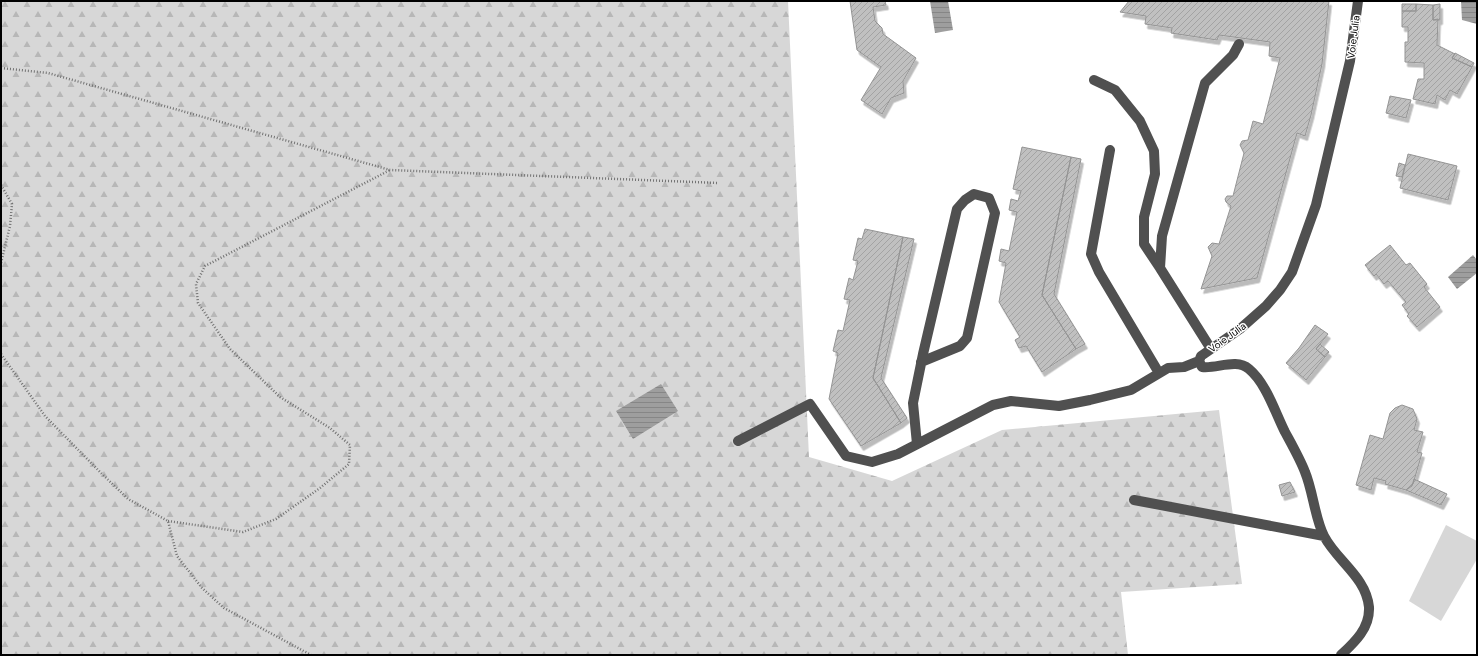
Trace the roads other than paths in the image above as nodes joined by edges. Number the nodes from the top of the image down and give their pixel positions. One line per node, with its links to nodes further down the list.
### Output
1 (1358, 1): 6 (street, Voie Julia)
2 (1239, 44): 5 (street)
3 (1094, 80): 5 (street)
4 (1110, 150): 9 (street)
5 (1160, 268): 6 (street)
6 (1211, 349): 7 (street, Voie Julia)
7 (1199, 361): 9 (street); 13 (street, Voie Julia)
8 (921, 362): 8 (street); 11 (street)
9 (1159, 373): 11 (street)
10 (738, 441): 11 (street)
11 (917, 444)
12 (1134, 500): 13 (street)
13 (1324, 536): 14 (street, Voie Julia)
14 (1341, 655)

